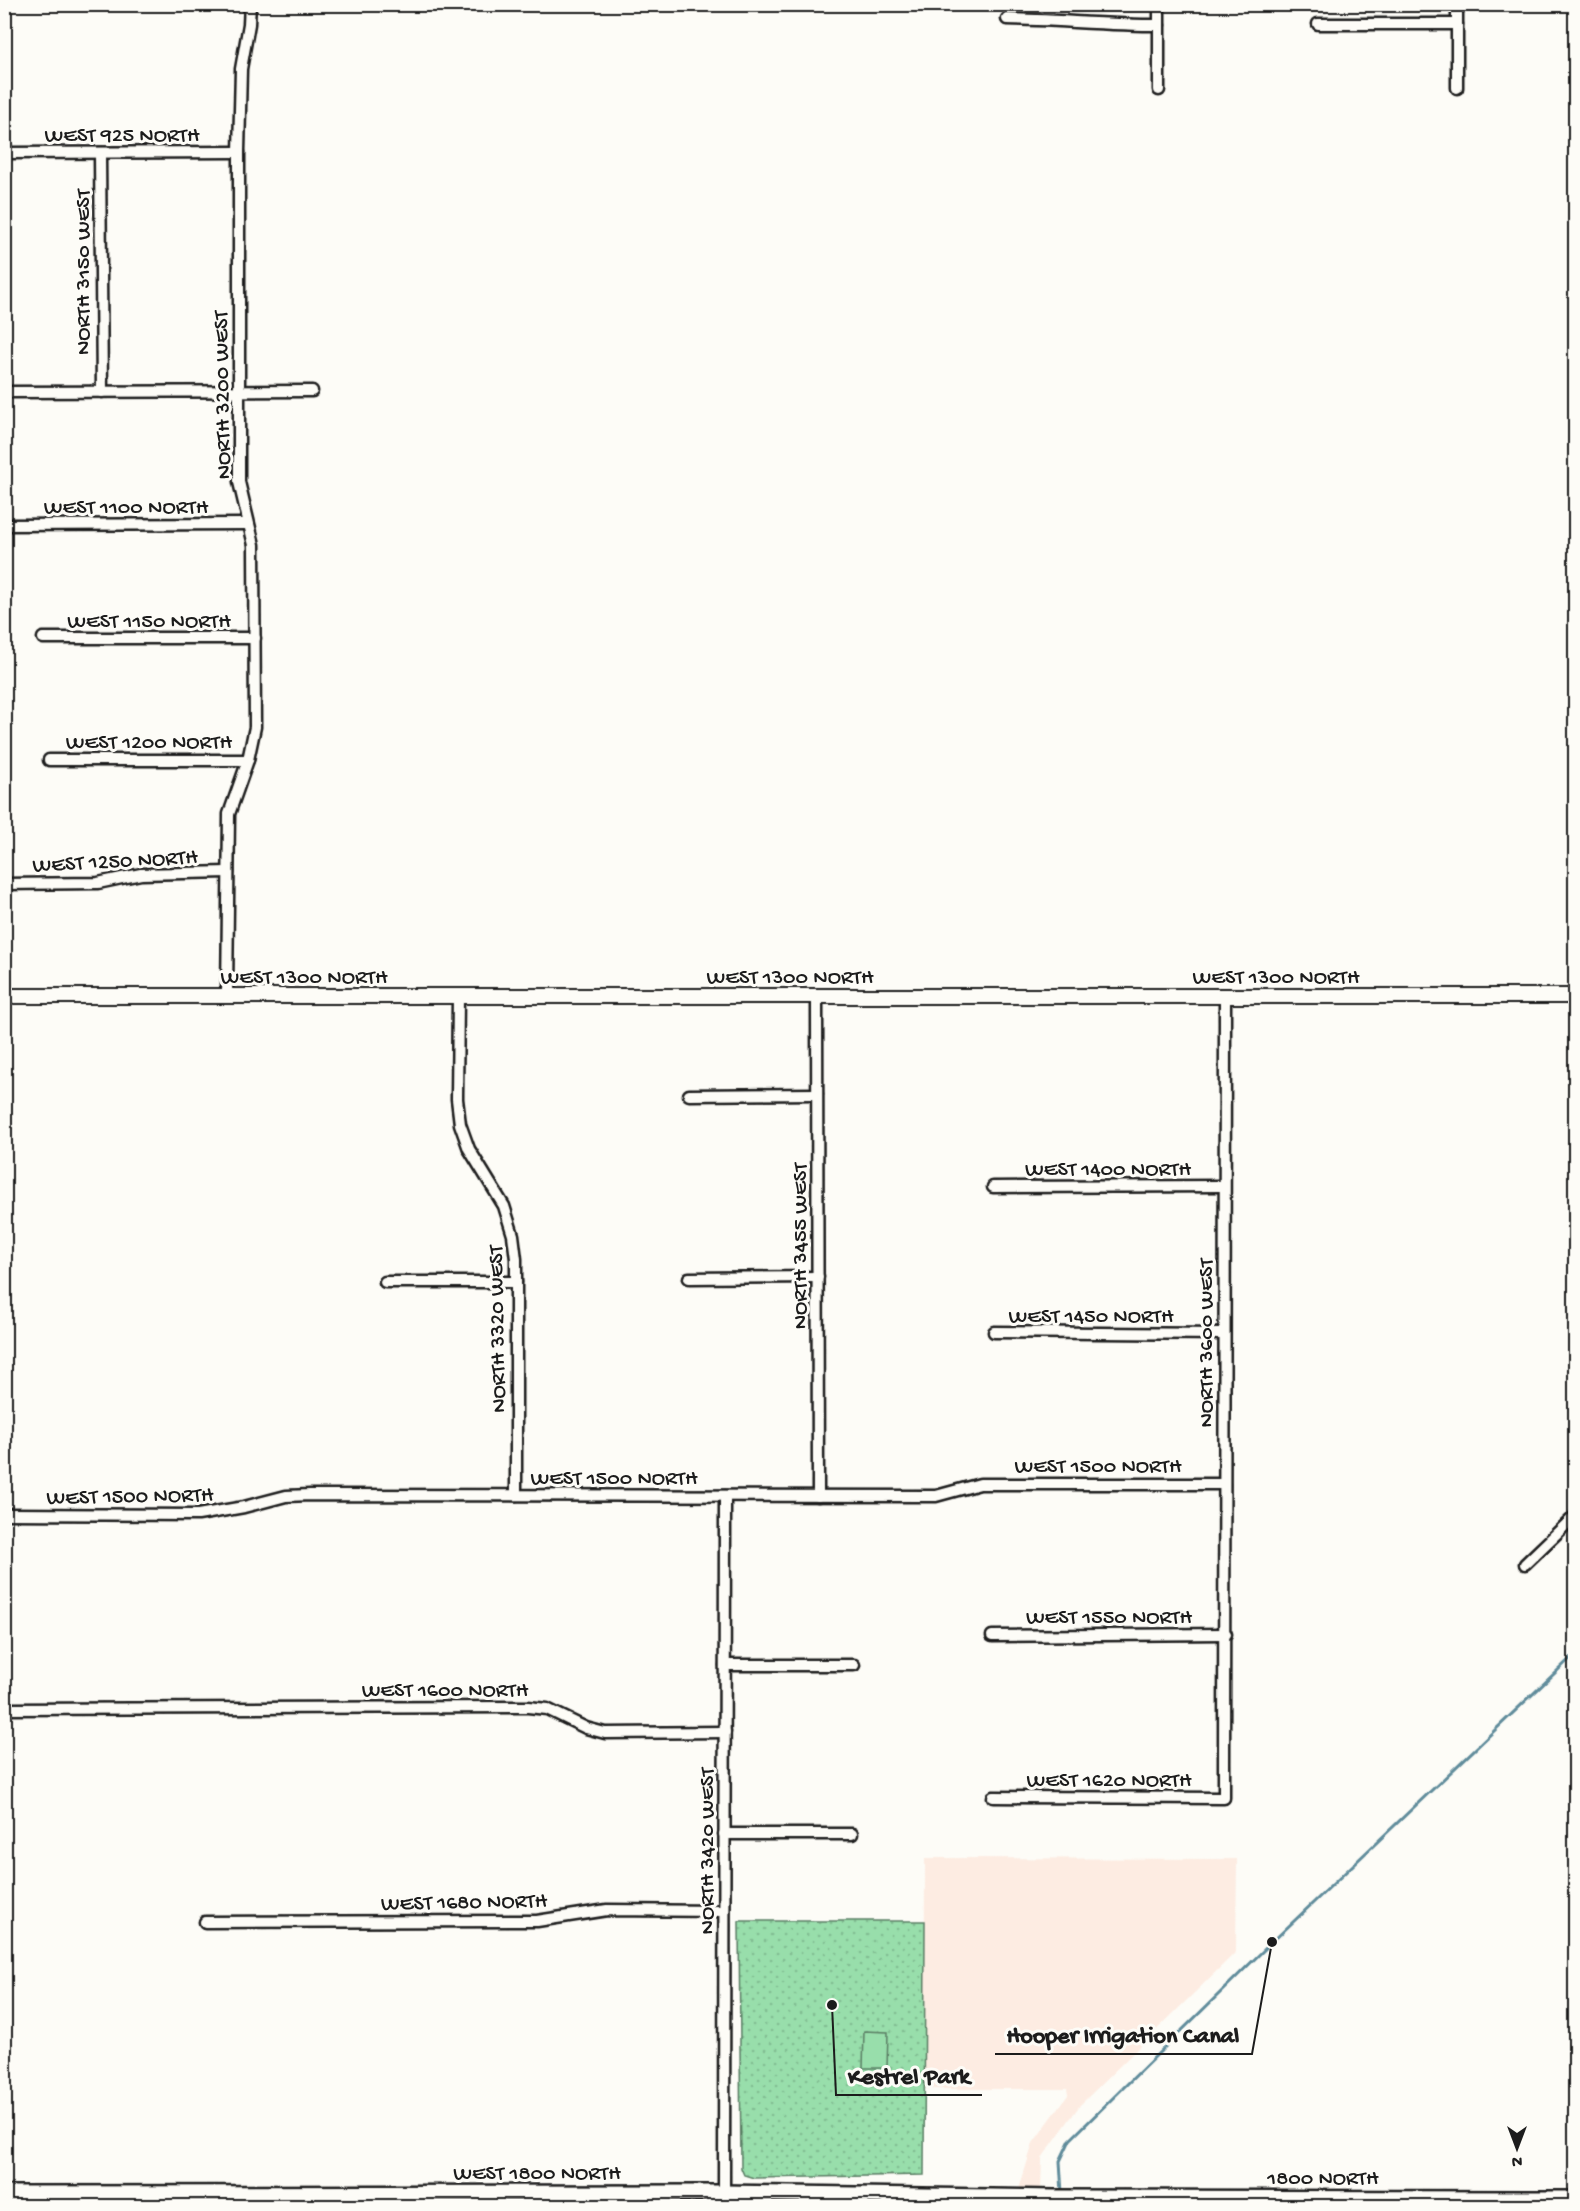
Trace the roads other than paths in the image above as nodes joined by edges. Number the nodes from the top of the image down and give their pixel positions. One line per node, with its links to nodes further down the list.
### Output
1 (249, 4): 10 (street, NORTH 3200 WEST)
2 (1159, 4): 7 (street)
3 (1457, 4): 6 (street)
4 (1007, 19): 7 (street)
5 (1318, 24): 6 (street)
6 (1457, 24): 8 (street)
7 (1159, 25): 9 (street)
8 (1457, 88)
9 (1159, 90)
10 (239, 152): 12 (street, WEST 925 NORTH); 16 (street, NORTH 3200 WEST)
11 (4, 153): 12 (street, WEST 925 NORTH)
12 (100, 153): 15 (street, NORTH 3150 WEST)
13 (312, 391): 16 (street)
14 (4, 392): 15 (street)
15 (102, 392): 16 (street)
16 (239, 392): 17 (street, NORTH 3200 WEST)
17 (248, 524): 18 (street, WEST 1100 NORTH); 20 (street, NORTH 3200 WEST)
18 (4, 525)
19 (43, 638): 20 (street, WEST 1150 NORTH)
20 (255, 638): 22 (street, NORTH 3200 WEST)
21 (49, 760): 22 (street, WEST 1200 NORTH)
22 (248, 760): 23 (street, NORTH 3200 WEST)
23 (228, 872): 24 (street, WEST 1250 NORTH); 26 (street, NORTH 3200 WEST)
24 (4, 884)
25 (4, 996): 26 (street, WEST 1300 NORTH)
26 (227, 996): 27 (street, WEST 1300 NORTH)
27 (458, 996): 28 (street, WEST 1300 NORTH); 38 (street, NORTH 3320 WEST)
28 (817, 996): 29 (street, WEST 1300 NORTH); 31 (street, NORTH 3455 WEST)
29 (1225, 996): 30 (street, WEST 1300 NORTH); 33 (street, NORTH 3600 WEST)
30 (1575, 996)
31 (817, 1094): 32 (street); 35 (street, NORTH 3455 WEST)
32 (689, 1095)
33 (1223, 1186): 34 (street, WEST 1400 NORTH); 40 (street, NORTH 3600 WEST)
34 (993, 1187)
35 (818, 1277): 36 (street); 44 (street, NORTH 3455 WEST)
36 (689, 1278)
37 (385, 1282): 38 (street)
38 (516, 1282): 42 (street, NORTH 3320 WEST)
39 (994, 1332): 40 (street, WEST 1450 NORTH)
40 (1223, 1334): 41 (street, NORTH 3600 WEST)
41 (1224, 1484): 44 (street, WEST 1500 NORTH); 48 (street, NORTH 3600 WEST)
42 (516, 1495): 43 (street, WEST 1500 NORTH); 45 (street, WEST 1500 NORTH)
43 (724, 1496): 44 (street, WEST 1500 NORTH); 50 (street, NORTH 3420 WEST)
44 (818, 1496)
45 (4, 1515)
46 (1575, 1515): 47 (street)
47 (1525, 1564)
48 (1226, 1634): 49 (street, WEST 1550 NORTH); 55 (street, NORTH 3600 WEST)
49 (993, 1636)
50 (724, 1665): 51 (street); 53 (street, NORTH 3420 WEST)
51 (854, 1665)
52 (4, 1709): 53 (street, WEST 1600 NORTH)
53 (724, 1732): 56 (street, NORTH 3420 WEST)
54 (993, 1797): 55 (street, WEST 1620 NORTH)
55 (1224, 1798)
56 (724, 1834): 57 (street); 58 (street, NORTH 3420 WEST)
57 (852, 1834)
58 (724, 1911): 59 (street, WEST 1680 NORTH); 63 (street, NORTH 3420 WEST)
59 (204, 1922)
60 (4, 2194): 63 (main road, WEST 1800 NORTH)
61 (1062, 2198): 63 (main road, WEST 1800 NORTH); 64 (main road, 1800 NORTH)
62 (1575, 2199): 64 (main road, 1800 NORTH)
63 (724, 2200)
64 (1363, 2203)

